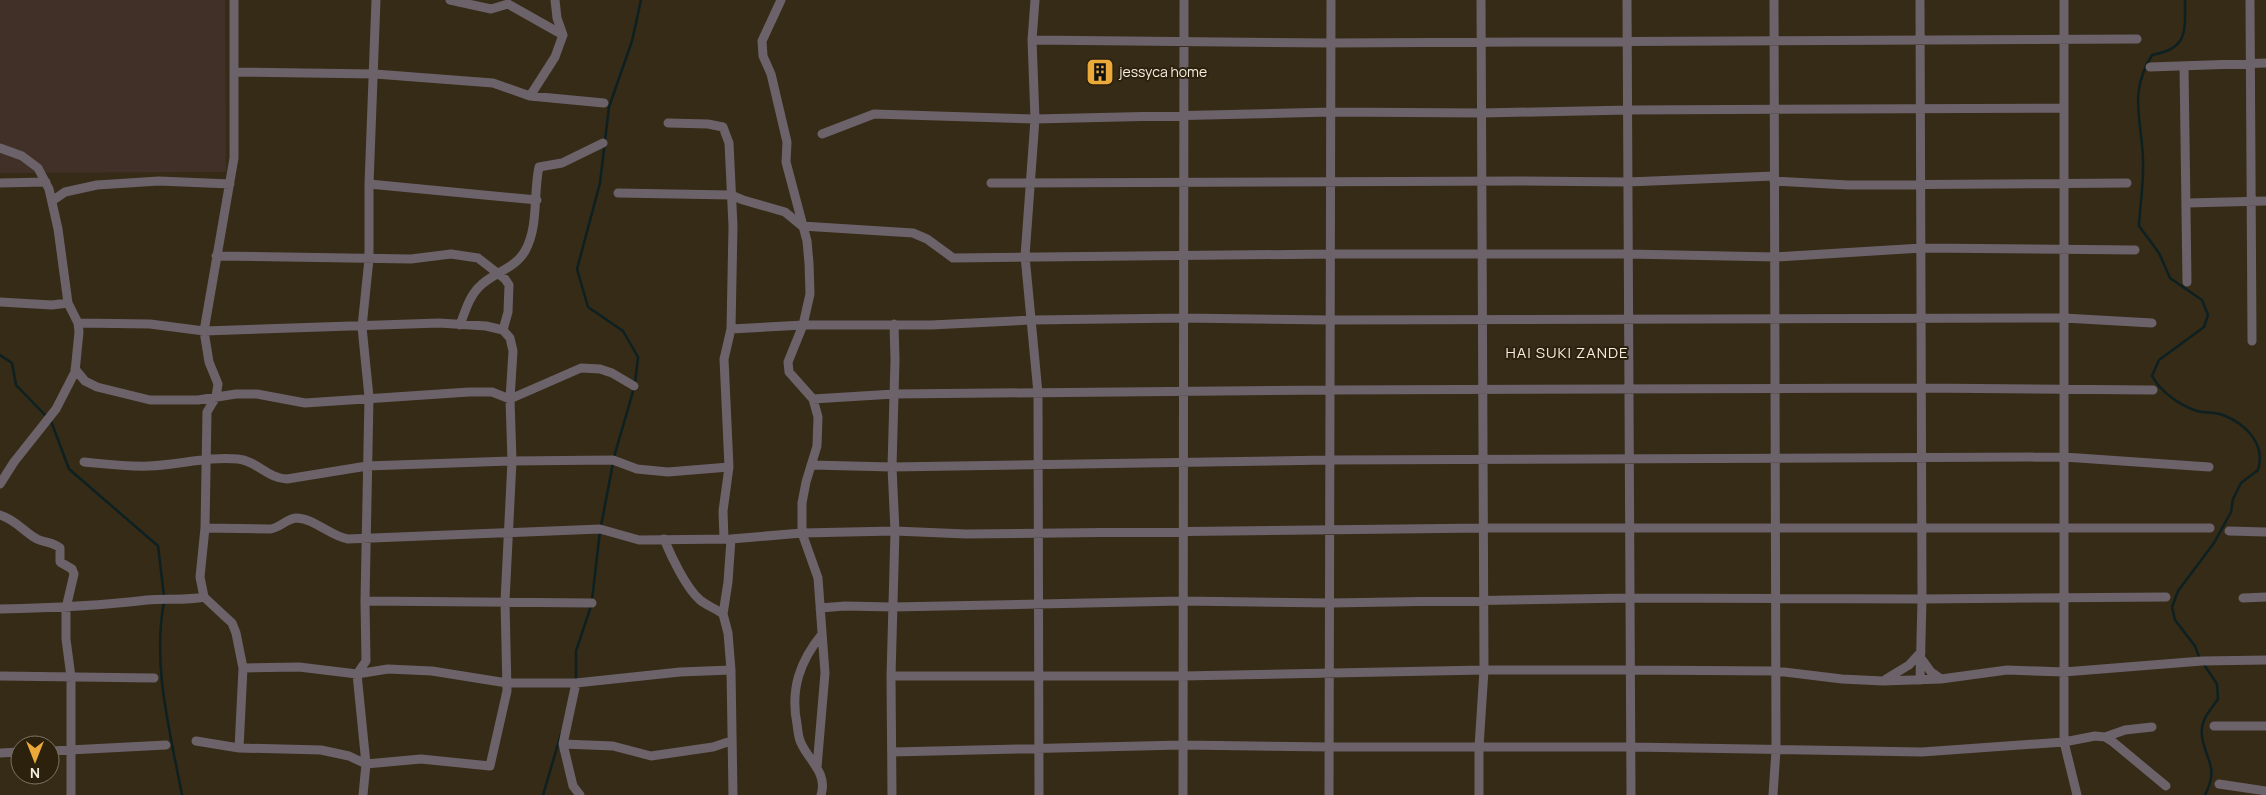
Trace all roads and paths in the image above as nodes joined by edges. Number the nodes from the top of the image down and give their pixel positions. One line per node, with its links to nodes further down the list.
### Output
1 (234, 0): 29 (street)
2 (376, 0): 30 (street)
3 (450, 0): 15 (street)
4 (555, 0): 15 (street)
5 (781, 0): 66 (street)
6 (1035, 0): 19 (street)
7 (1184, 0): 20 (street)
8 (1331, 0): 24 (street)
9 (1481, 0): 21 (street)
10 (1627, 0): 23 (street)
11 (1774, 0): 22 (street)
12 (1920, 0): 17 (street)
13 (2064, 0): 16 (street)
14 (2250, 0): 25 (street)
15 (563, 35): 31 (street)
16 (2064, 38): 17 (street); 18 (street); 34 (street)
17 (1922, 39): 22 (street); 33 (street)
18 (2137, 39)
19 (1032, 40): 20 (street); 40 (street)
20 (1184, 40): 24 (street); 39 (street)
21 (1482, 41): 23 (street); 24 (street); 38 (street)
22 (1774, 41): 23 (street); 36 (street)
23 (1627, 42): 35 (street)
24 (1331, 43): 37 (street)
25 (2251, 64): 26 (street); 28 (street); 62 (street)
26 (2266, 64)
27 (2150, 66): 28 (street)
28 (2184, 66): 65 (street)
29 (234, 72): 30 (street); 54 (street)
30 (375, 74): 31 (street); 55 (street)
31 (530, 96): 32 (street)
32 (604, 103)
33 (1922, 108): 34 (street); 36 (street); 57 (street)
34 (2064, 108): 50 (street)
35 (1628, 110): 36 (street); 38 (street); 49 (street)
36 (1774, 110): 45 (street)
37 (1331, 112): 38 (street); 39 (street); 48 (street)
38 (1482, 113): 46 (street)
39 (1183, 115): 40 (street); 56 (street)
40 (1035, 119): 42 (street); 58 (street)
41 (668, 123): 60 (street)
42 (822, 134)
43 (604, 143): 61 (street)
44 (0, 148): 47 (street)
45 (1774, 178): 49 (street); 57 (street); 76 (street)
46 (1482, 181): 48 (street); 49 (street); 75 (street)
47 (46, 182): 51 (street); 64 (street)
48 (1331, 182): 56 (street); 71 (street)
49 (1628, 182): 72 (street)
50 (2064, 182): 53 (street); 57 (street); 68 (street)
51 (0, 183)
52 (991, 183): 58 (street)
53 (2127, 183)
54 (230, 184): 64 (street); 73 (street)
55 (369, 184): 61 (street); 77 (street)
56 (1182, 184): 58 (street); 70 (street)
57 (1922, 184): 67 (street)
58 (1030, 185): 74 (street)
59 (618, 193): 60 (street)
60 (731, 195): 66 (street); 96 (street)
61 (537, 200): 78 (street)
62 (2250, 201): 63 (street); 65 (street); 99 (street)
63 (2266, 201)
64 (52, 202): 81 (street)
65 (2188, 203): 79 (street)
66 (802, 226): 74 (street); 94 (street)
67 (1922, 248): 68 (street); 76 (street); 86 (street)
68 (2064, 249): 69 (street); 87 (street)
69 (2135, 250)
70 (1184, 254): 71 (street); 74 (street); 83 (street)
71 (1331, 254): 75 (street); 89 (street)
72 (1628, 254): 75 (street); 76 (street); 85 (street)
73 (216, 256): 77 (street); 98 (street)
74 (1025, 256): 88 (street)
75 (1482, 256): 84 (street)
76 (1776, 257): 82 (street)
77 (369, 259): 78 (street); 95 (street)
78 (498, 274): 93 (street); 97 (street)
79 (2187, 282)
80 (0, 302): 81 (street)
81 (68, 303): 90 (street)
82 (1775, 317): 85 (street); 86 (street); 103 (street)
83 (1183, 318): 88 (street); 89 (street); 109 (street)
84 (1483, 318): 85 (street); 89 (street); 105 (street)
85 (1628, 318): 106 (street)
86 (1922, 318): 87 (street); 102 (street)
87 (2064, 318): 91 (street); 107 (street)
88 (1032, 320): 92 (street); 110 (street)
89 (1331, 320): 104 (street)
90 (78, 323): 98 (street); 100 (street)
91 (2152, 323)
92 (894, 324): 94 (street); 111 (street)
93 (460, 325): 95 (street); 97 (street)
94 (803, 325): 96 (street); 115 (street)
95 (362, 327): 98 (street); 113 (street)
96 (731, 329): 130 (street)
97 (503, 330): 114 (street)
98 (204, 331): 112 (street)
99 (2252, 341)
100 (75, 369): 112 (street); 124 (street)
101 (634, 386): 114 (street)
102 (1922, 388): 103 (street); 107 (street); 119 (street)
103 (1775, 389): 106 (street); 118 (street)
104 (1331, 390): 105 (street); 109 (street); 120 (street)
105 (1483, 390): 106 (street); 123 (street)
106 (1628, 390): 121 (street)
107 (2064, 390): 108 (street); 116 (street)
108 (2153, 390)
109 (1183, 392): 110 (street); 126 (street)
110 (1038, 393): 111 (street); 129 (street)
111 (894, 394): 115 (street); 131 (street)
112 (216, 397): 113 (street); 117 (street)
113 (368, 397): 114 (street); 128 (street)
114 (510, 399): 122 (street)
115 (813, 399): 127 (street)
116 (2064, 457): 119 (street); 132 (street); 136 (street)
117 (206, 459): 125 (street); 128 (street); 137 (street)
118 (1775, 459): 119 (street); 121 (street); 140 (street)
119 (1922, 459): 141 (street)
120 (1331, 460): 123 (street); 126 (street); 144 (street)
121 (1628, 460): 123 (street); 139 (street)
122 (512, 461): 128 (street); 130 (street); 150 (street)
123 (1483, 461): 138 (street)
124 (14, 462): 133 (street); 134 (street)
125 (84, 462)
126 (1182, 463): 129 (street); 143 (street)
127 (811, 465): 131 (street); 149 (street)
128 (367, 466): 151 (street)
129 (1039, 466): 131 (street); 146 (street)
130 (728, 467): 153 (street)
131 (892, 467): 145 (street)
132 (2209, 467)
133 (0, 468)
134 (0, 484)
135 (0, 515): 170 (street)
136 (2064, 527): 141 (street); 142 (street); 155 (street)
137 (205, 528): 151 (street); 154 (street)
138 (1484, 528): 139 (street); 144 (street); 162 (street)
139 (1629, 528): 140 (street); 158 (street)
140 (1775, 528): 141 (street); 160 (street)
141 (1922, 528): 161 (street)
142 (2210, 528)
143 (1182, 530): 144 (street); 146 (street); 165 (street)
144 (1331, 530): 167 (street)
145 (895, 531): 146 (street); 149 (street); 169 (street)
146 (1038, 531): 168 (street)
147 (2229, 531): 148 (street)
148 (2266, 532)
149 (802, 533): 153 (street); 171 (street)
150 (509, 534): 151 (street); 152 (street); 164 (street)
151 (366, 539): 163 (street)
152 (664, 539): 153 (street); 173 (street)
153 (727, 540): 173 (street)
154 (204, 597): 170 (street); 177 (street)
155 (2064, 597): 156 (street); 161 (street); 182 (street)
156 (2166, 597)
157 (2266, 597): 159 (street)
158 (1629, 598): 160 (street); 162 (street); 180 (street)
159 (2242, 598)
160 (1776, 599): 161 (street); 181 (street)
161 (1922, 599): 175 (street)
162 (1484, 600): 167 (street); 179 (street)
163 (365, 601): 164 (street); 183 (street)
164 (506, 601): 166 (street); 195 (street)
165 (1182, 601): 167 (street); 168 (street); 188 (street)
166 (592, 603)
167 (1331, 603): 184 (street)
168 (1040, 605): 169 (street); 185 (street)
169 (893, 607): 171 (street); 187 (street)
170 (66, 608): 172 (street); 189 (street)
171 (820, 608): 174 (street)
172 (0, 609)
173 (723, 614): 178 (street)
174 (822, 634): 216 (street); 216 (street)
175 (1921, 655): 191 (street); 192 (street); 193 (street)
176 (2266, 660): 182 (street)
177 (243, 668): 183 (street); 209 (street)
178 (731, 670): 194 (street); 201 (street)
179 (1484, 670): 180 (street); 184 (street); 207 (street)
180 (1629, 670): 181 (street); 208 (street)
181 (1776, 671): 193 (street); 213 (street)
182 (2064, 672): 191 (street); 202 (street)
183 (357, 674): 195 (street); 215 (street)
184 (1331, 674): 188 (street); 206 (street)
185 (1039, 675): 187 (street); 188 (street); 212 (street)
186 (0, 676): 189 (street)
187 (891, 676): 214 (street)
188 (1182, 676): 205 (street)
189 (71, 677): 190 (street); 211 (street)
190 (154, 678)
191 (1941, 679): 192 (street)
192 (1920, 680): 193 (street)
193 (1883, 681)
194 (576, 682): 195 (street); 203 (street)
195 (507, 683): 215 (street)
196 (2214, 726): 197 (street)
197 (2266, 726)
198 (2152, 727): 199 (street)
199 (2105, 737): 202 (street); 218 (street)
200 (196, 741): 209 (street)
201 (731, 741): 203 (street); 223 (street)
202 (2064, 742): 213 (street); 232 (street)
203 (563, 744): 222 (street)
204 (166, 745): 211 (street)
205 (1182, 745): 206 (street); 212 (street); 227 (street)
206 (1330, 747): 207 (street); 228 (street)
207 (1479, 747): 208 (street); 229 (street)
208 (1632, 747): 213 (street); 230 (street)
209 (239, 748): 215 (street)
210 (60, 750): 211 (street)
211 (70, 750): 220 (street)
212 (1038, 750): 214 (street); 226 (street)
213 (1776, 750): 231 (street)
214 (892, 752): 225 (street)
215 (366, 764): 221 (street)
216 (817, 768): 224 (street)
217 (2219, 784): 219 (street)
218 (2166, 786)
219 (2266, 791)
220 (70, 795)
221 (363, 795)
222 (580, 795)
223 (733, 795)
224 (821, 795)
225 (892, 795)
226 (1038, 795)
227 (1183, 795)
228 (1329, 795)
229 (1478, 795)
230 (1631, 795)
231 (1773, 795)
232 (2077, 795)

